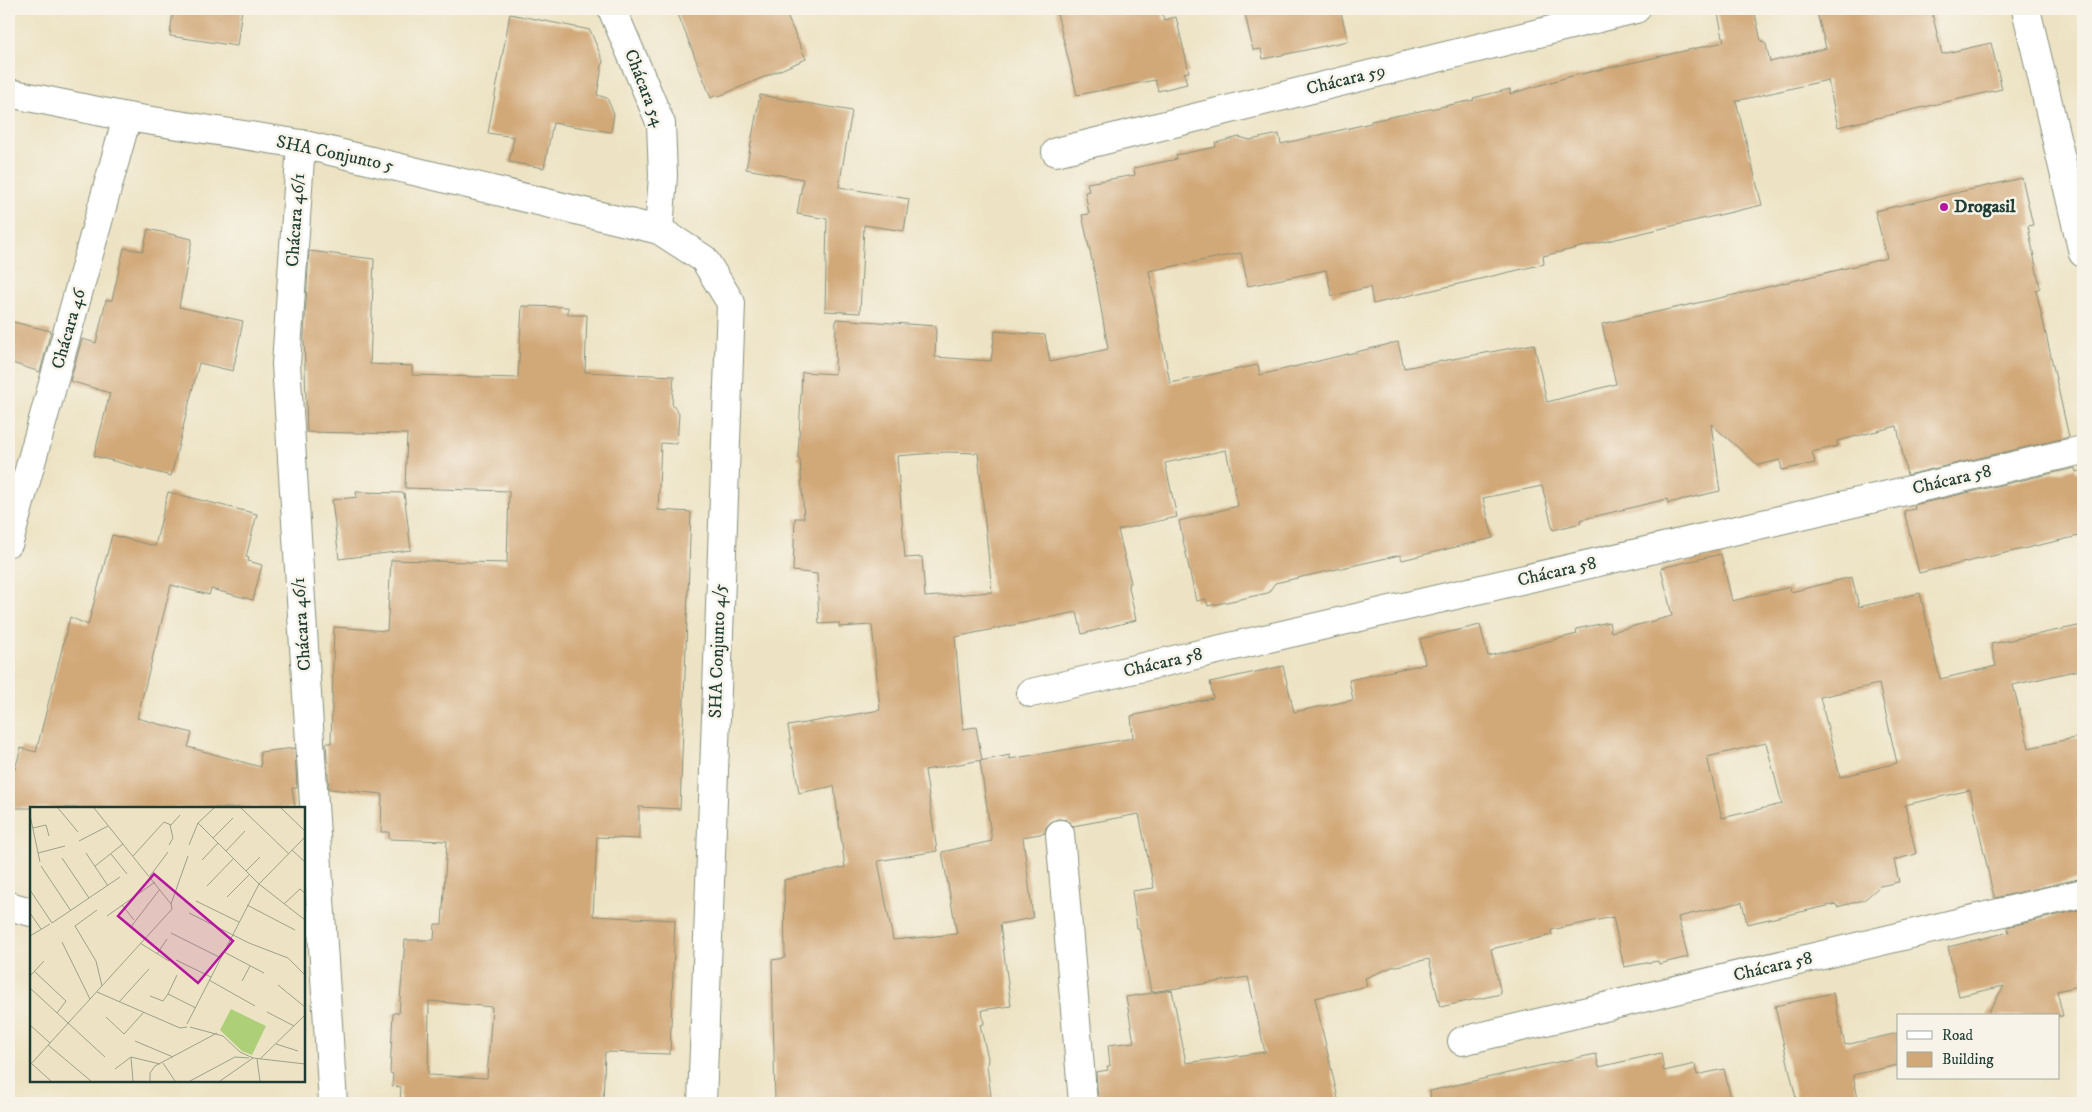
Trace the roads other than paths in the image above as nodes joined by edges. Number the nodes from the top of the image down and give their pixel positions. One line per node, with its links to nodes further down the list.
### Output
1 (612, 9): 8 (street, Chácara 54)
2 (1636, 9): 7 (street, Chácara 59)
3 (2026, 9): 9 (street)
4 (9, 93): 5 (street, SHA Conjunto 5)
5 (127, 117): 6 (street, SHA Conjunto 5); 11 (street, Chácara 46)
6 (301, 144): 8 (street, SHA Conjunto 5); 18 (street, Chácara 46/1)
7 (1056, 152)
8 (659, 230): 19 (street, SHA Conjunto 4/5)
9 (2083, 253)
10 (2083, 450): 12 (street, Chácara 58)
11 (9, 542)
12 (1031, 693)
13 (1060, 834): 20 (street)
14 (2083, 893): 17 (street, Chácara 58)
15 (9, 906): 16 (street)
16 (30, 912)
17 (1462, 1041)
18 (333, 1103)
19 (702, 1103)
20 (1083, 1103)

